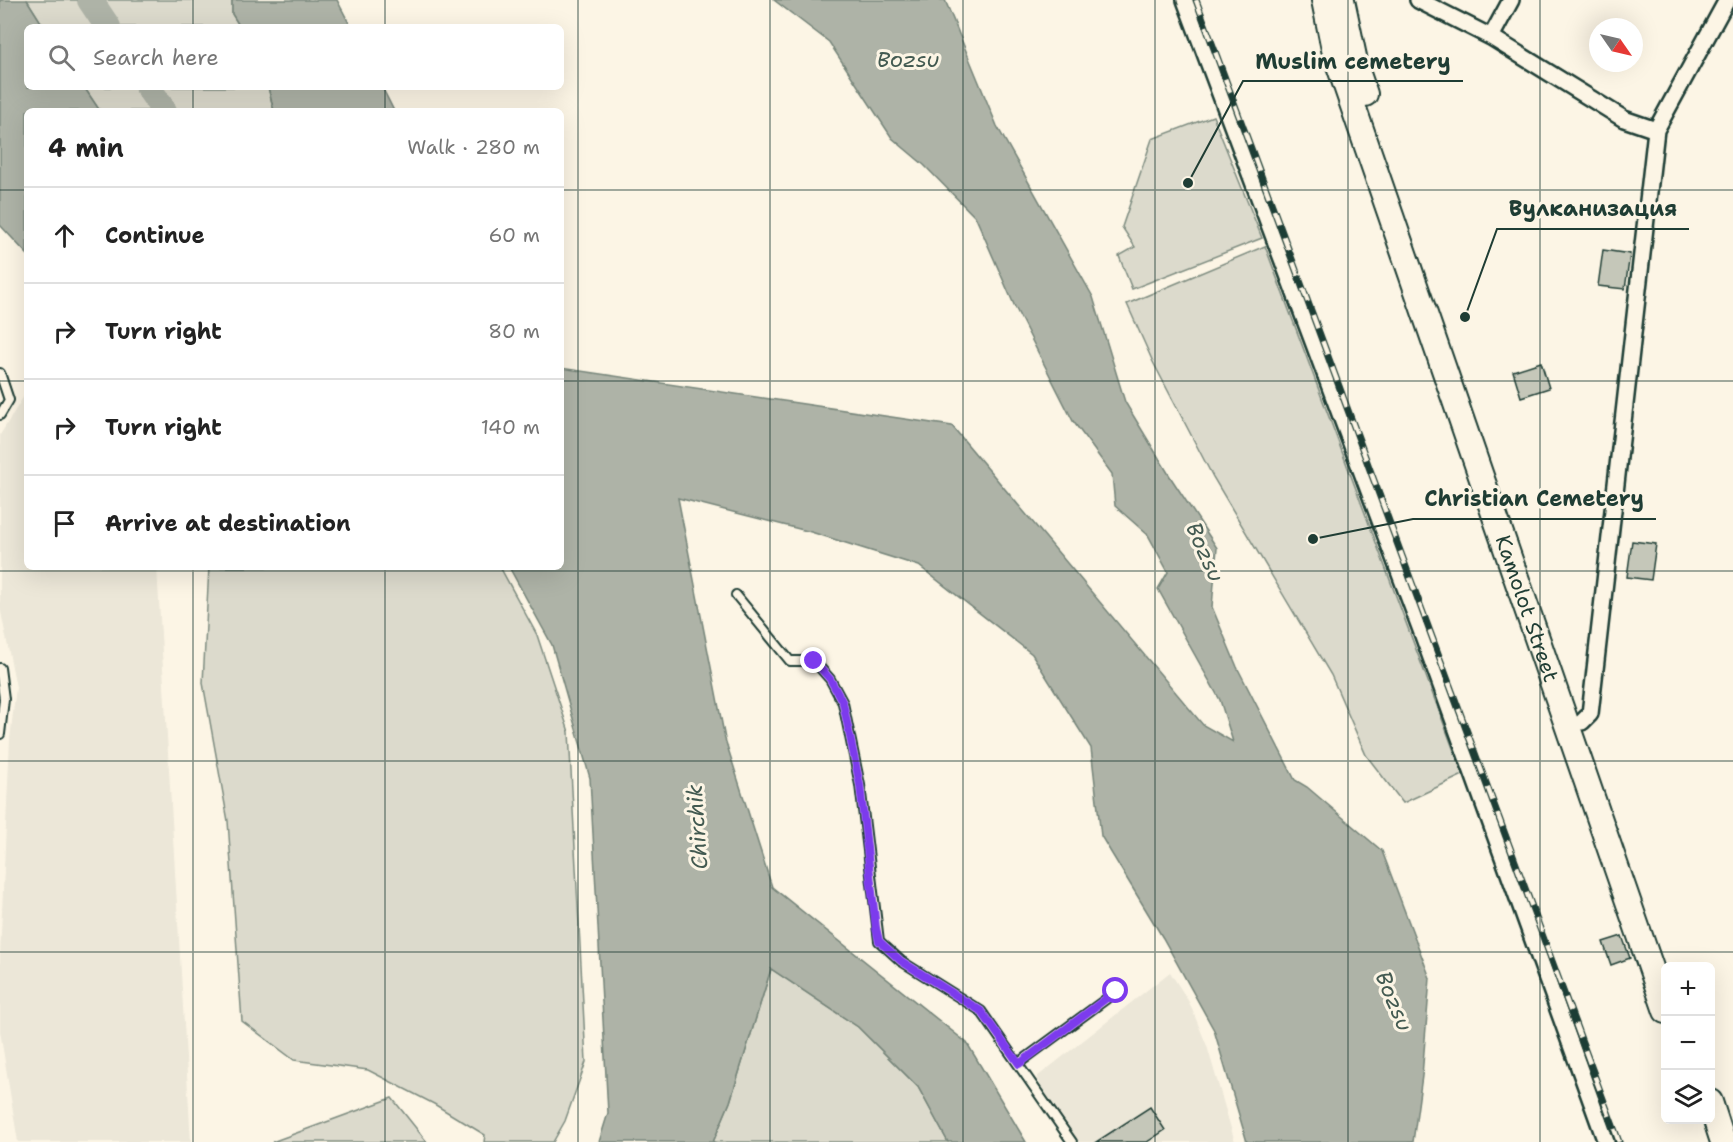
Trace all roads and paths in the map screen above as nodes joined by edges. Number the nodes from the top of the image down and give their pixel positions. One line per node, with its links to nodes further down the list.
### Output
1 (1185, 0): 22 (street)
2 (1324, 0): 17 (main road, Kamolot Street)
3 (1342, 0): 13 (main road, Kamolot Street)
4 (1418, 0): 7 (street)
5 (1511, 0): 7 (street)
6 (1726, 0): 8 (street)
7 (1491, 37): 8 (street)
8 (1656, 130): 13 (street)
9 (0, 373): 10 (lane)
10 (0, 415)
11 (736, 596): 18 (lane)
12 (0, 668): 14 (lane)
13 (1582, 722): 15 (main road, Kamolot Street)
14 (0, 734)
15 (1666, 962)
16 (1116, 991): 18 (lane)
17 (1661, 999)
18 (1019, 1064): 21 (lane)
19 (1715, 1116): 24 (main road)
20 (1703, 1124): 23 (main road)
21 (1072, 1142)
22 (1606, 1142)
23 (1709, 1142)
24 (1724, 1142)

